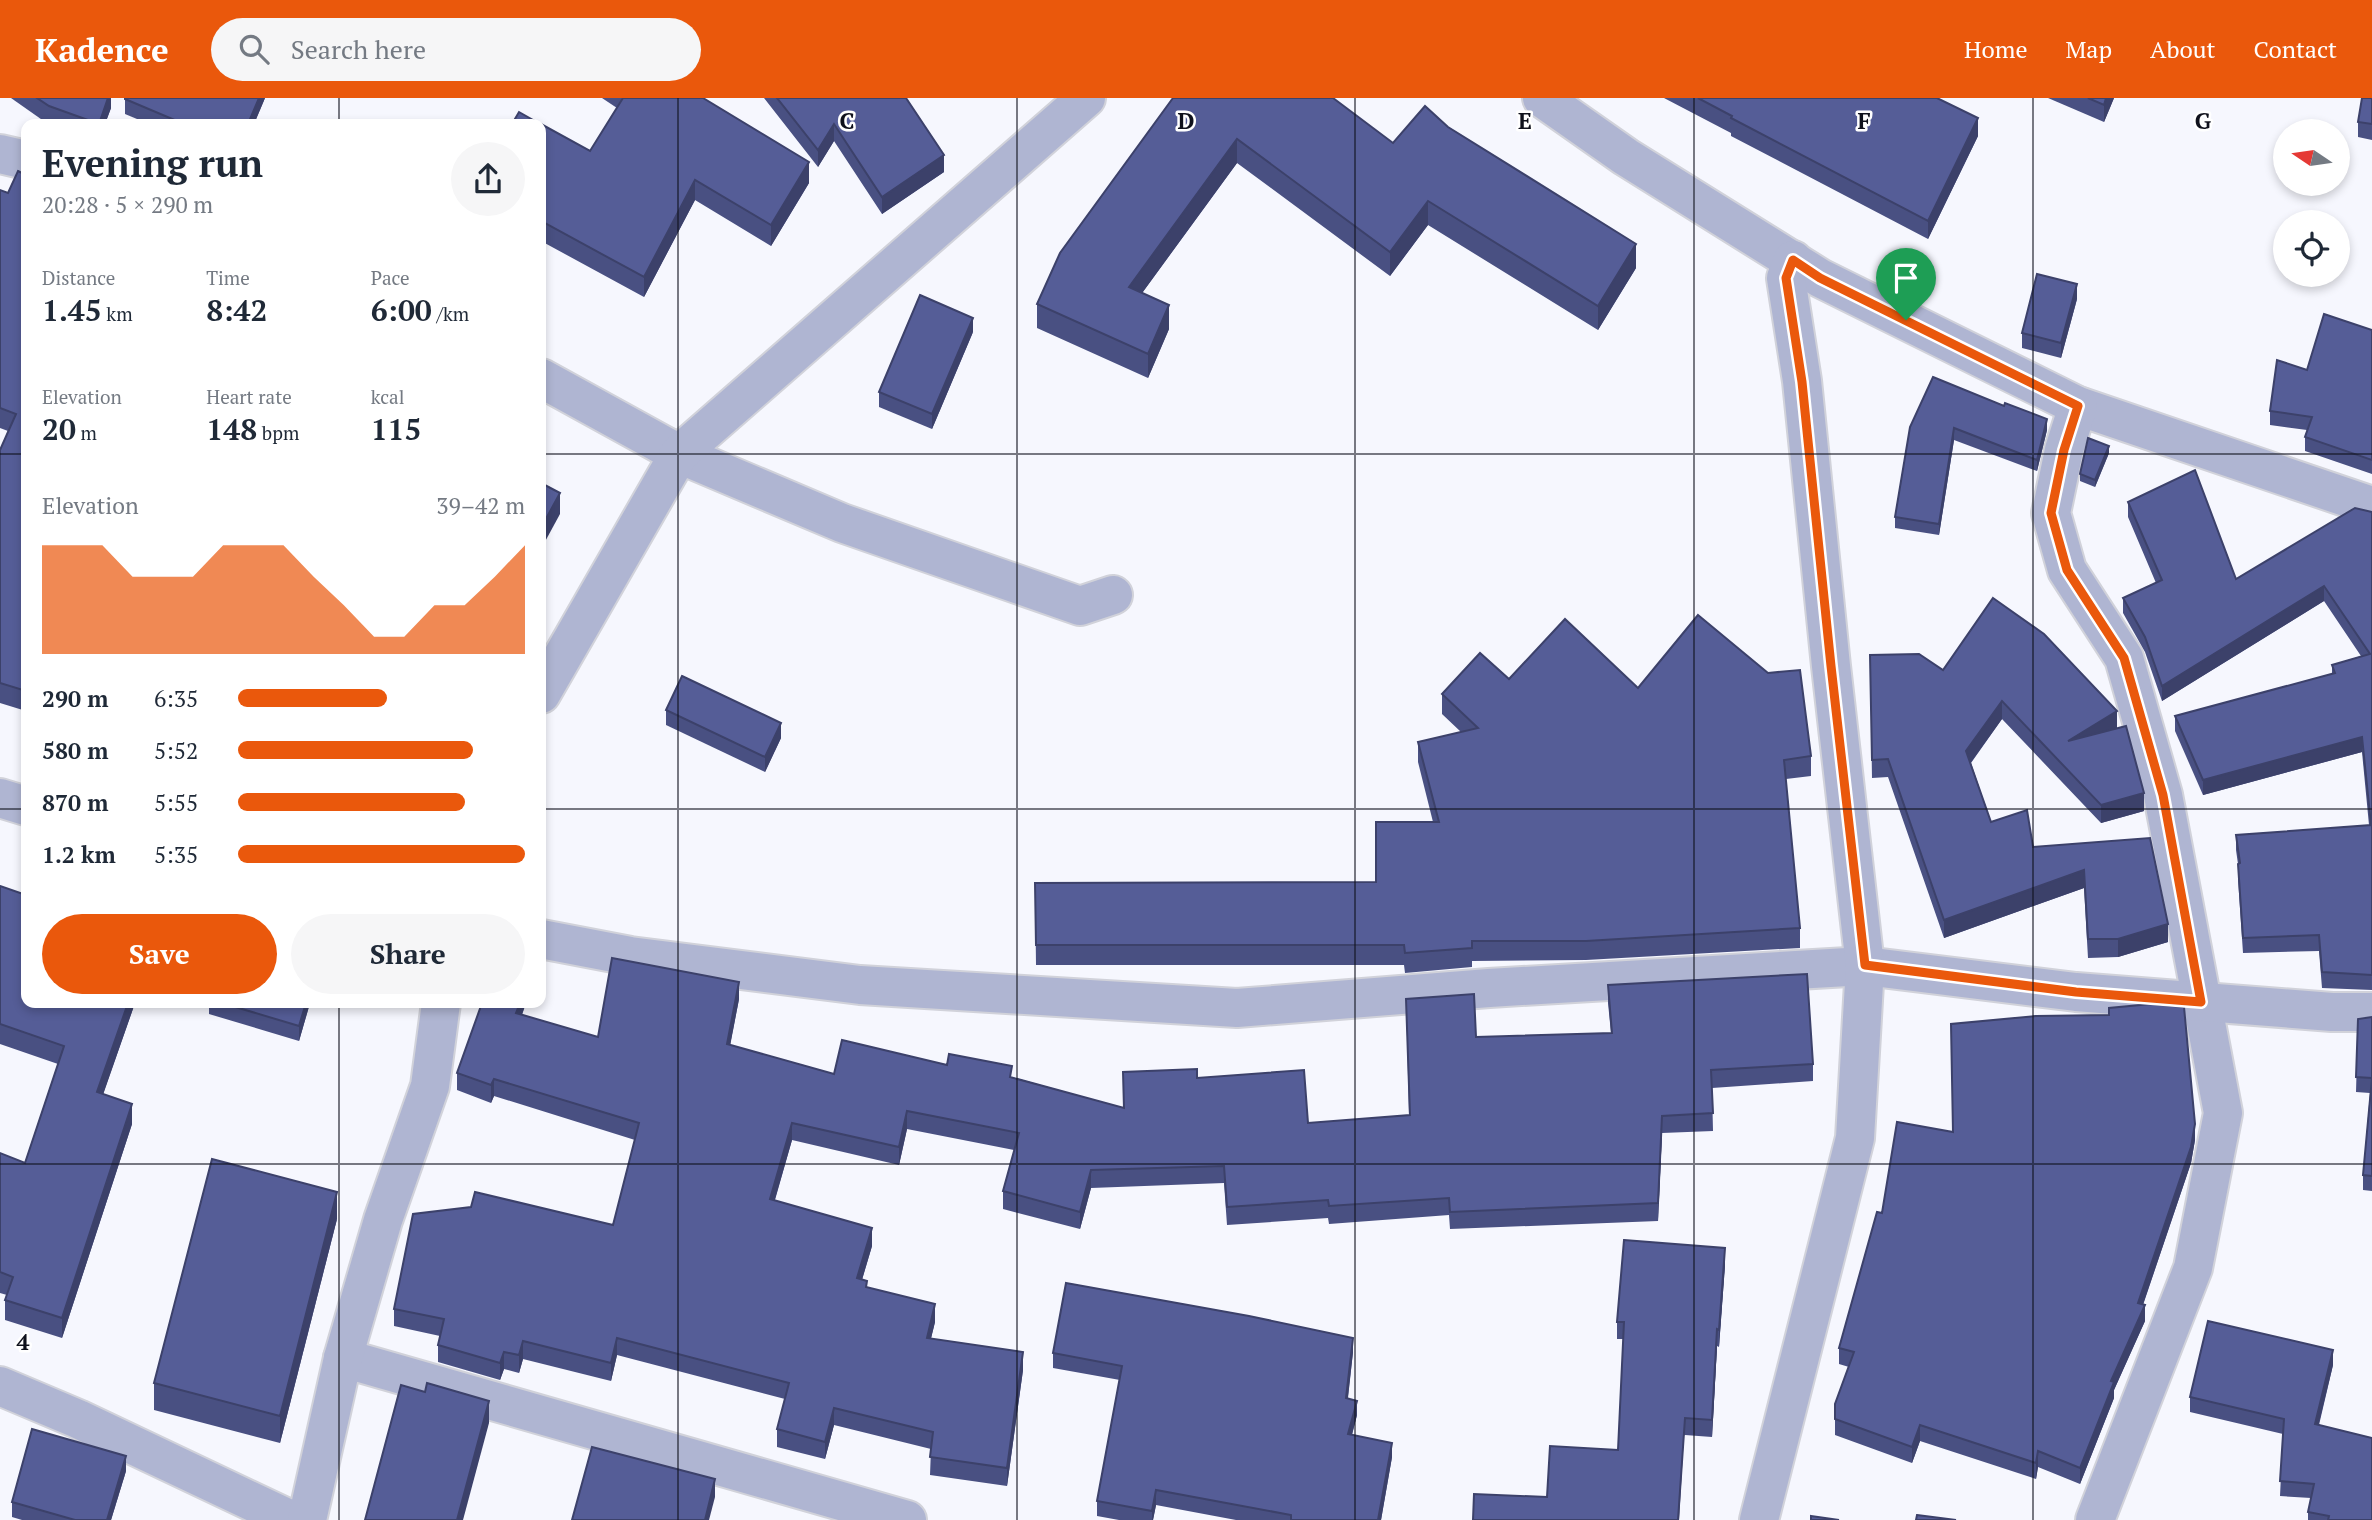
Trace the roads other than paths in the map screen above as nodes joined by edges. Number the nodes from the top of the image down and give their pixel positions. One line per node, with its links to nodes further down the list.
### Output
1 (1086, 98): 8 (street)
2 (1542, 98): 5 (street)
3 (0, 154): 4 (street)
4 (21, 159)
5 (1793, 260): 7 (street); 15 (street)
6 (546, 381): 8 (street)
7 (2078, 406): 9 (street); 16 (street)
8 (679, 454): 10 (street); 11 (street)
9 (2372, 506)
10 (1113, 595)
11 (546, 685)
12 (0, 798): 13 (street)
13 (21, 804)
14 (546, 941): 15 (street)
15 (1865, 965): 16 (street); 24 (street)
16 (2201, 1002): 18 (street); 25 (street)
17 (440, 1008): 19 (street)
18 (2372, 1012)
19 (343, 1358): 22 (street); 23 (street)
20 (0, 1386): 21 (street)
21 (290, 1520)
22 (307, 1520)
23 (907, 1520)
24 (1759, 1520)
25 (2095, 1520)

